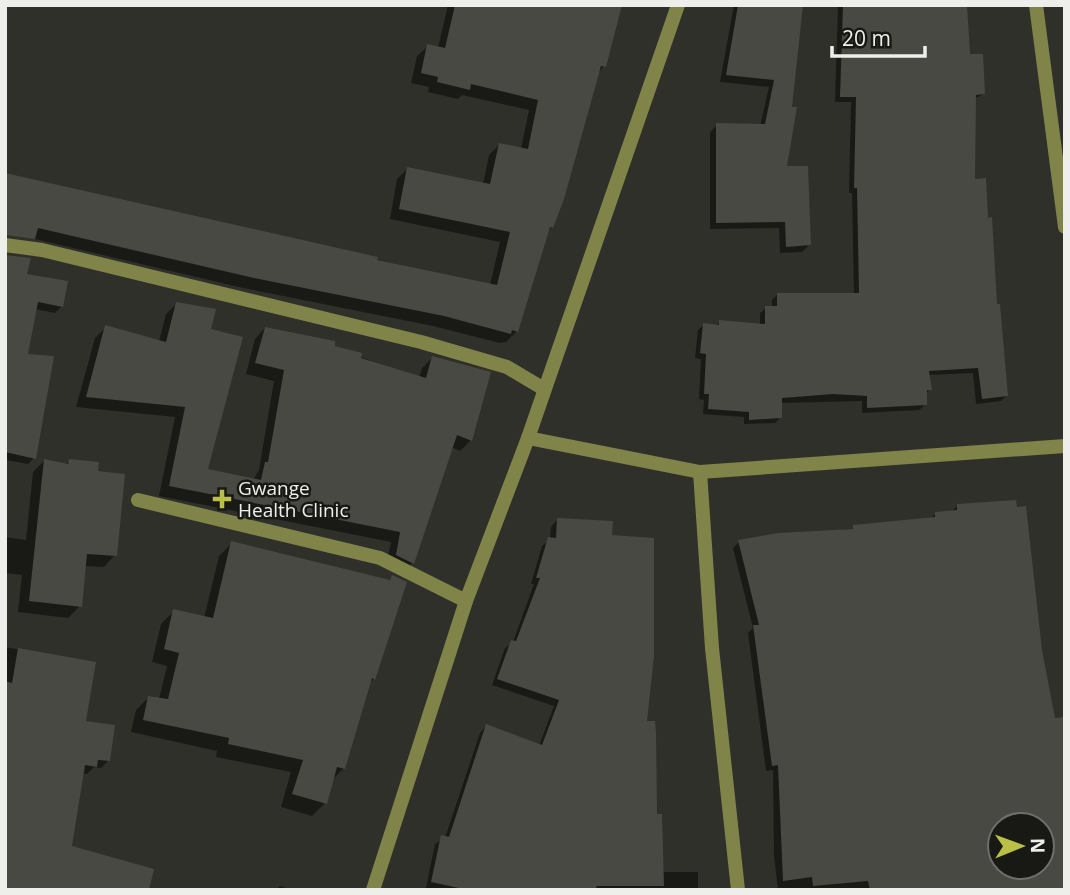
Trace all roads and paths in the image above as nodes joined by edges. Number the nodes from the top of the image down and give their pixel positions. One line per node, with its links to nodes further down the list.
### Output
1 (678, 5): 5 (street)
2 (1036, 5): 3 (street)
3 (1065, 227)
4 (5, 245): 5 (street)
5 (544, 389): 6 (street)
6 (528, 438): 8 (street); 10 (street)
7 (1065, 446): 8 (street)
8 (700, 472): 12 (street)
9 (138, 500): 10 (street)
10 (466, 601): 11 (street)
11 (373, 890)
12 (737, 890)

